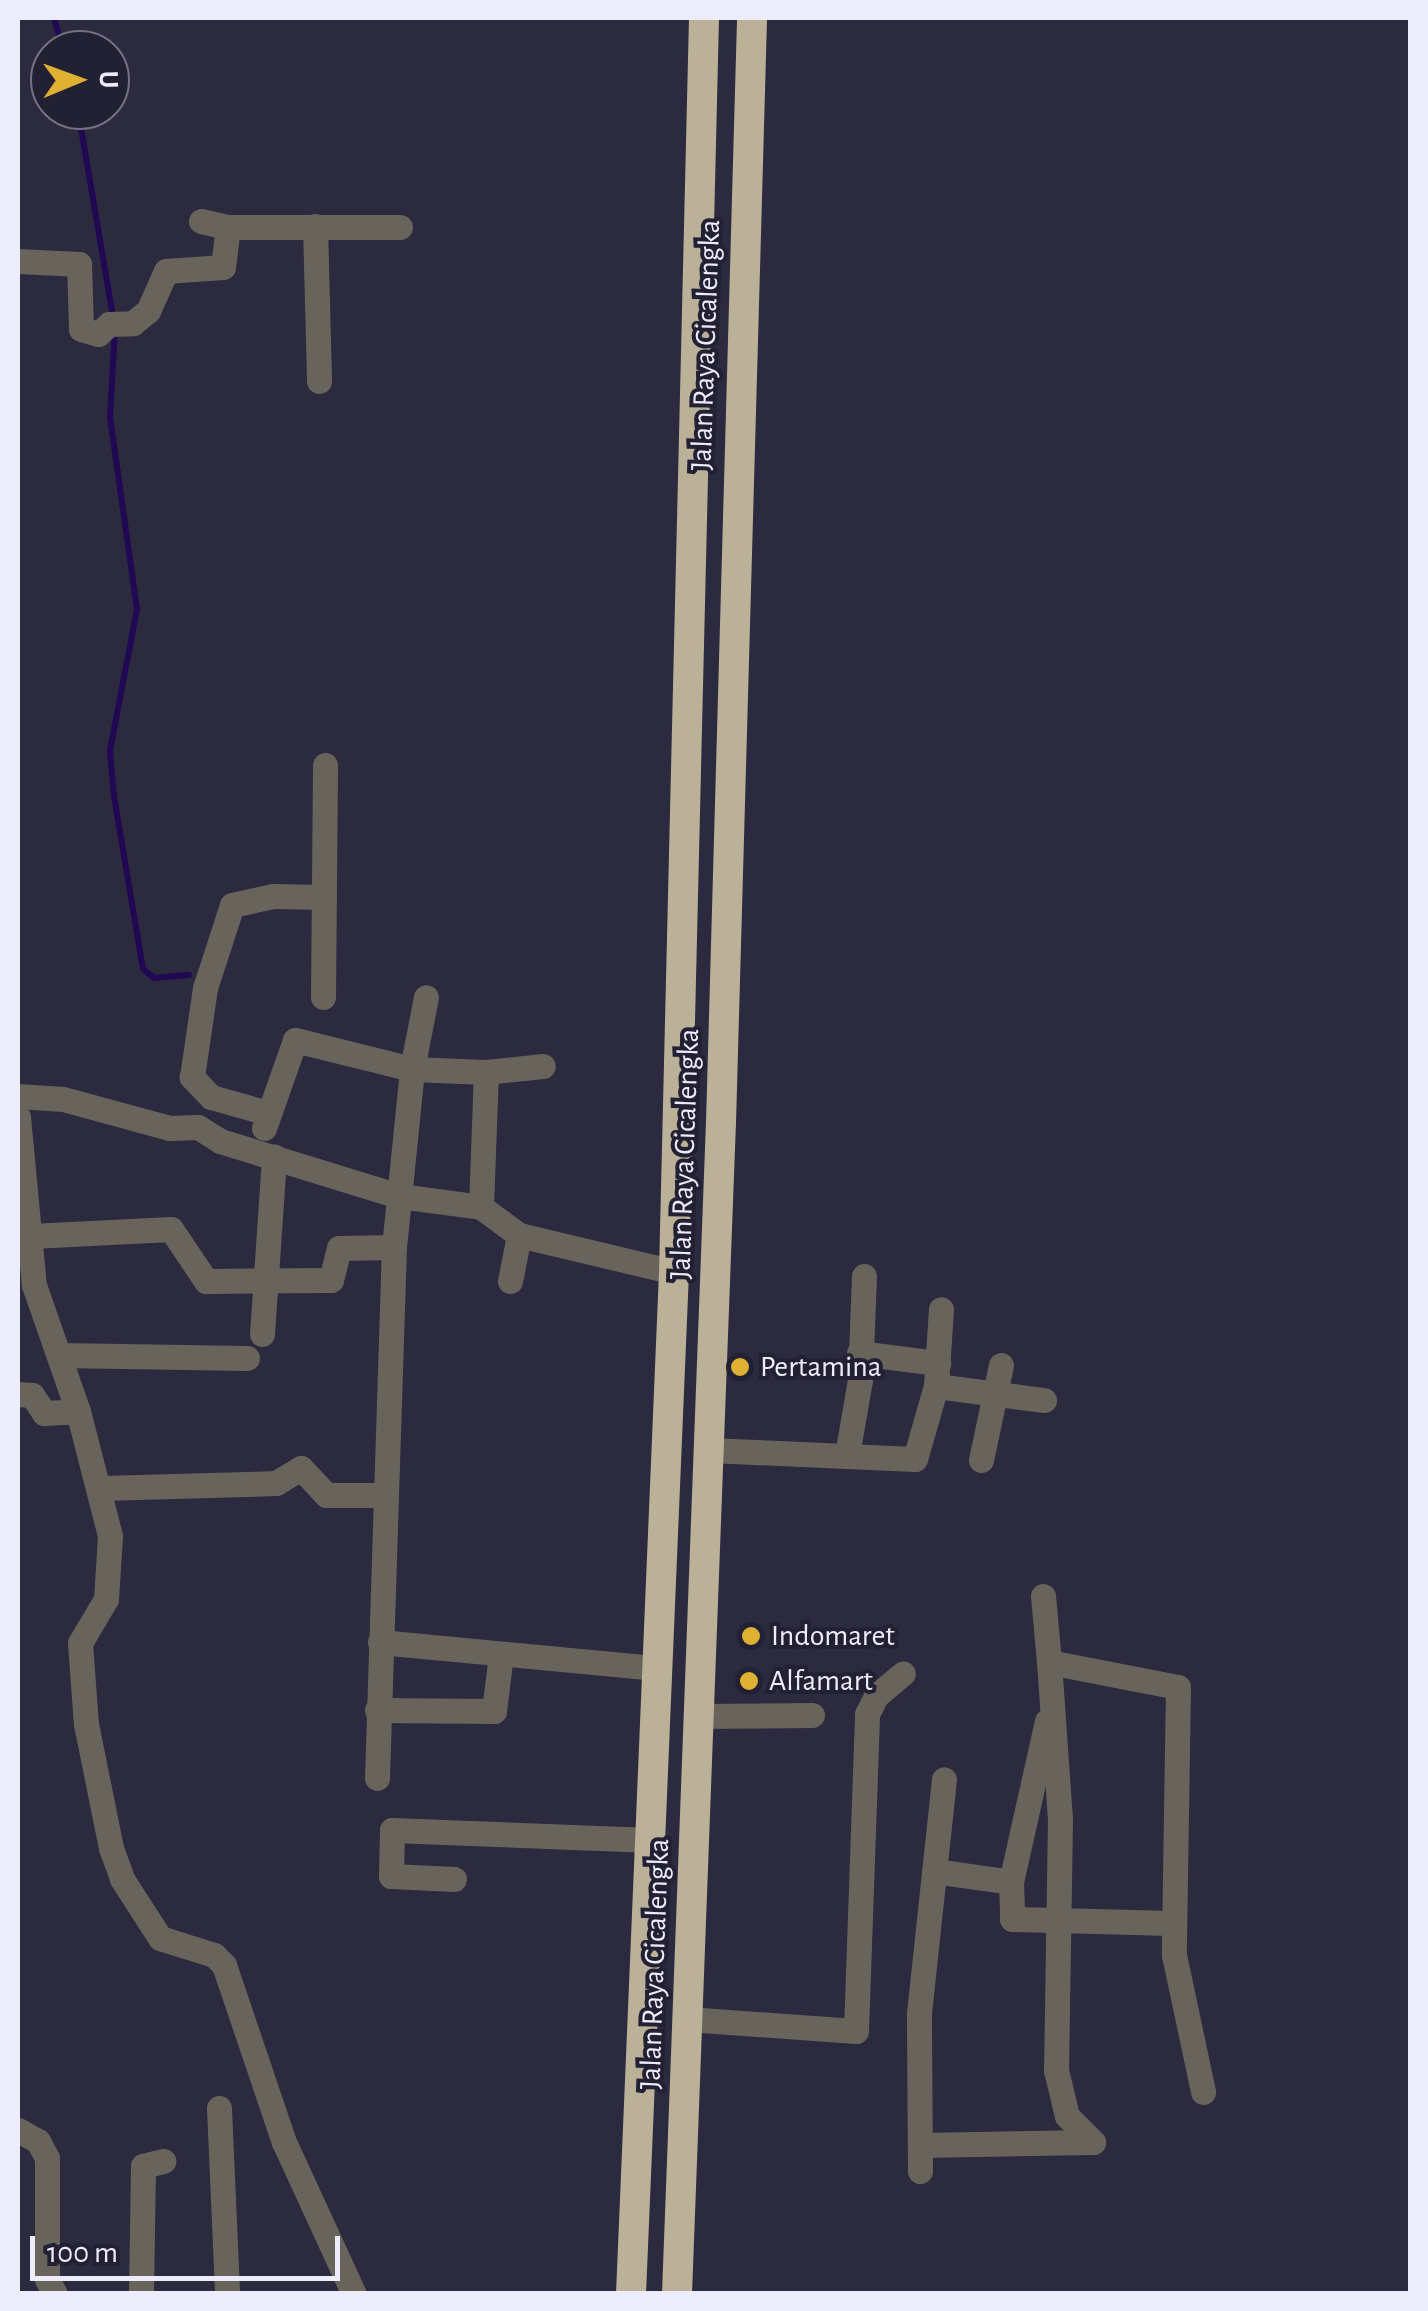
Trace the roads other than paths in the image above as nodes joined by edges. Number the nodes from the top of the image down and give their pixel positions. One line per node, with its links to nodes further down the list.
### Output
1 (704, 18): 25 (highway, Jalan Raya Cicalengka)
2 (752, 18): 40 (highway, Jalan Raya Cicalengka)
3 (201, 221): 6 (street)
4 (315, 226): 5 (street); 6 (street); 8 (street)
5 (400, 226)
6 (228, 227): 7 (street)
7 (18, 261)
8 (319, 381)
9 (325, 765): 10 (street)
10 (324, 896): 12 (street); 17 (street)
11 (426, 996): 14 (street)
12 (323, 997)
13 (543, 1066): 15 (street)
14 (412, 1069): 15 (street); 17 (street); 20 (street)
15 (486, 1072): 21 (street)
16 (18, 1096): 19 (street)
17 (268, 1113): 19 (street)
18 (18, 1116): 23 (street)
19 (266, 1153): 20 (street); 27 (street)
20 (398, 1196): 21 (street); 24 (street)
21 (481, 1206): 22 (street)
22 (519, 1235): 25 (street); 28 (street)
23 (30, 1236): 27 (street); 32 (street)
24 (394, 1248): 27 (street); 44 (street)
25 (674, 1272): 49 (highway, Jalan Raya Cicalengka)
26 (864, 1276): 31 (street)
27 (261, 1279): 30 (street)
28 (510, 1281)
29 (941, 1309): 35 (street)
30 (262, 1334)
31 (859, 1353): 35 (street); 41 (street)
32 (59, 1355): 33 (street); 39 (street)
33 (246, 1358)
34 (1001, 1365): 36 (street)
35 (937, 1375): 36 (street); 41 (street)
36 (995, 1393): 38 (street); 42 (street)
37 (18, 1394): 39 (street)
38 (1044, 1400)
39 (78, 1411): 43 (street)
40 (709, 1450): 41 (street); 54 (highway, Jalan Raya Cicalengka)
41 (848, 1455)
42 (981, 1460)
43 (101, 1488): 44 (street); 71 (street)
44 (385, 1495): 46 (street)
45 (1043, 1596): 48 (street)
46 (380, 1642): 47 (street); 52 (street)
47 (500, 1654): 49 (street); 52 (street)
48 (1048, 1662): 51 (street); 62 (street)
49 (657, 1668): 57 (highway, Jalan Raya Cicalengka)
50 (903, 1673): 63 (street)
51 (1054, 1702): 60 (street); 61 (street)
52 (377, 1710): 55 (street)
53 (812, 1715): 54 (street)
54 (700, 1716): 63 (highway, Jalan Raya Cicalengka)
55 (377, 1778)
56 (944, 1779): 58 (street)
57 (651, 1840): 59 (street); 72 (highway, Jalan Raya Cicalengka)
58 (934, 1871): 60 (street); 61 (street)
59 (454, 1879)
60 (1012, 1882): 61 (street)
61 (1058, 1922): 62 (street)
62 (1172, 1922): 64 (street)
63 (688, 2018): 73 (highway, Jalan Raya Cicalengka)
64 (1203, 2092)
65 (219, 2108): 70 (street)
66 (18, 2130): 68 (street)
67 (163, 2161): 69 (street)
68 (55, 2294)
69 (142, 2294)
70 (227, 2294)
71 (354, 2294)
72 (630, 2294)
73 (677, 2294)

